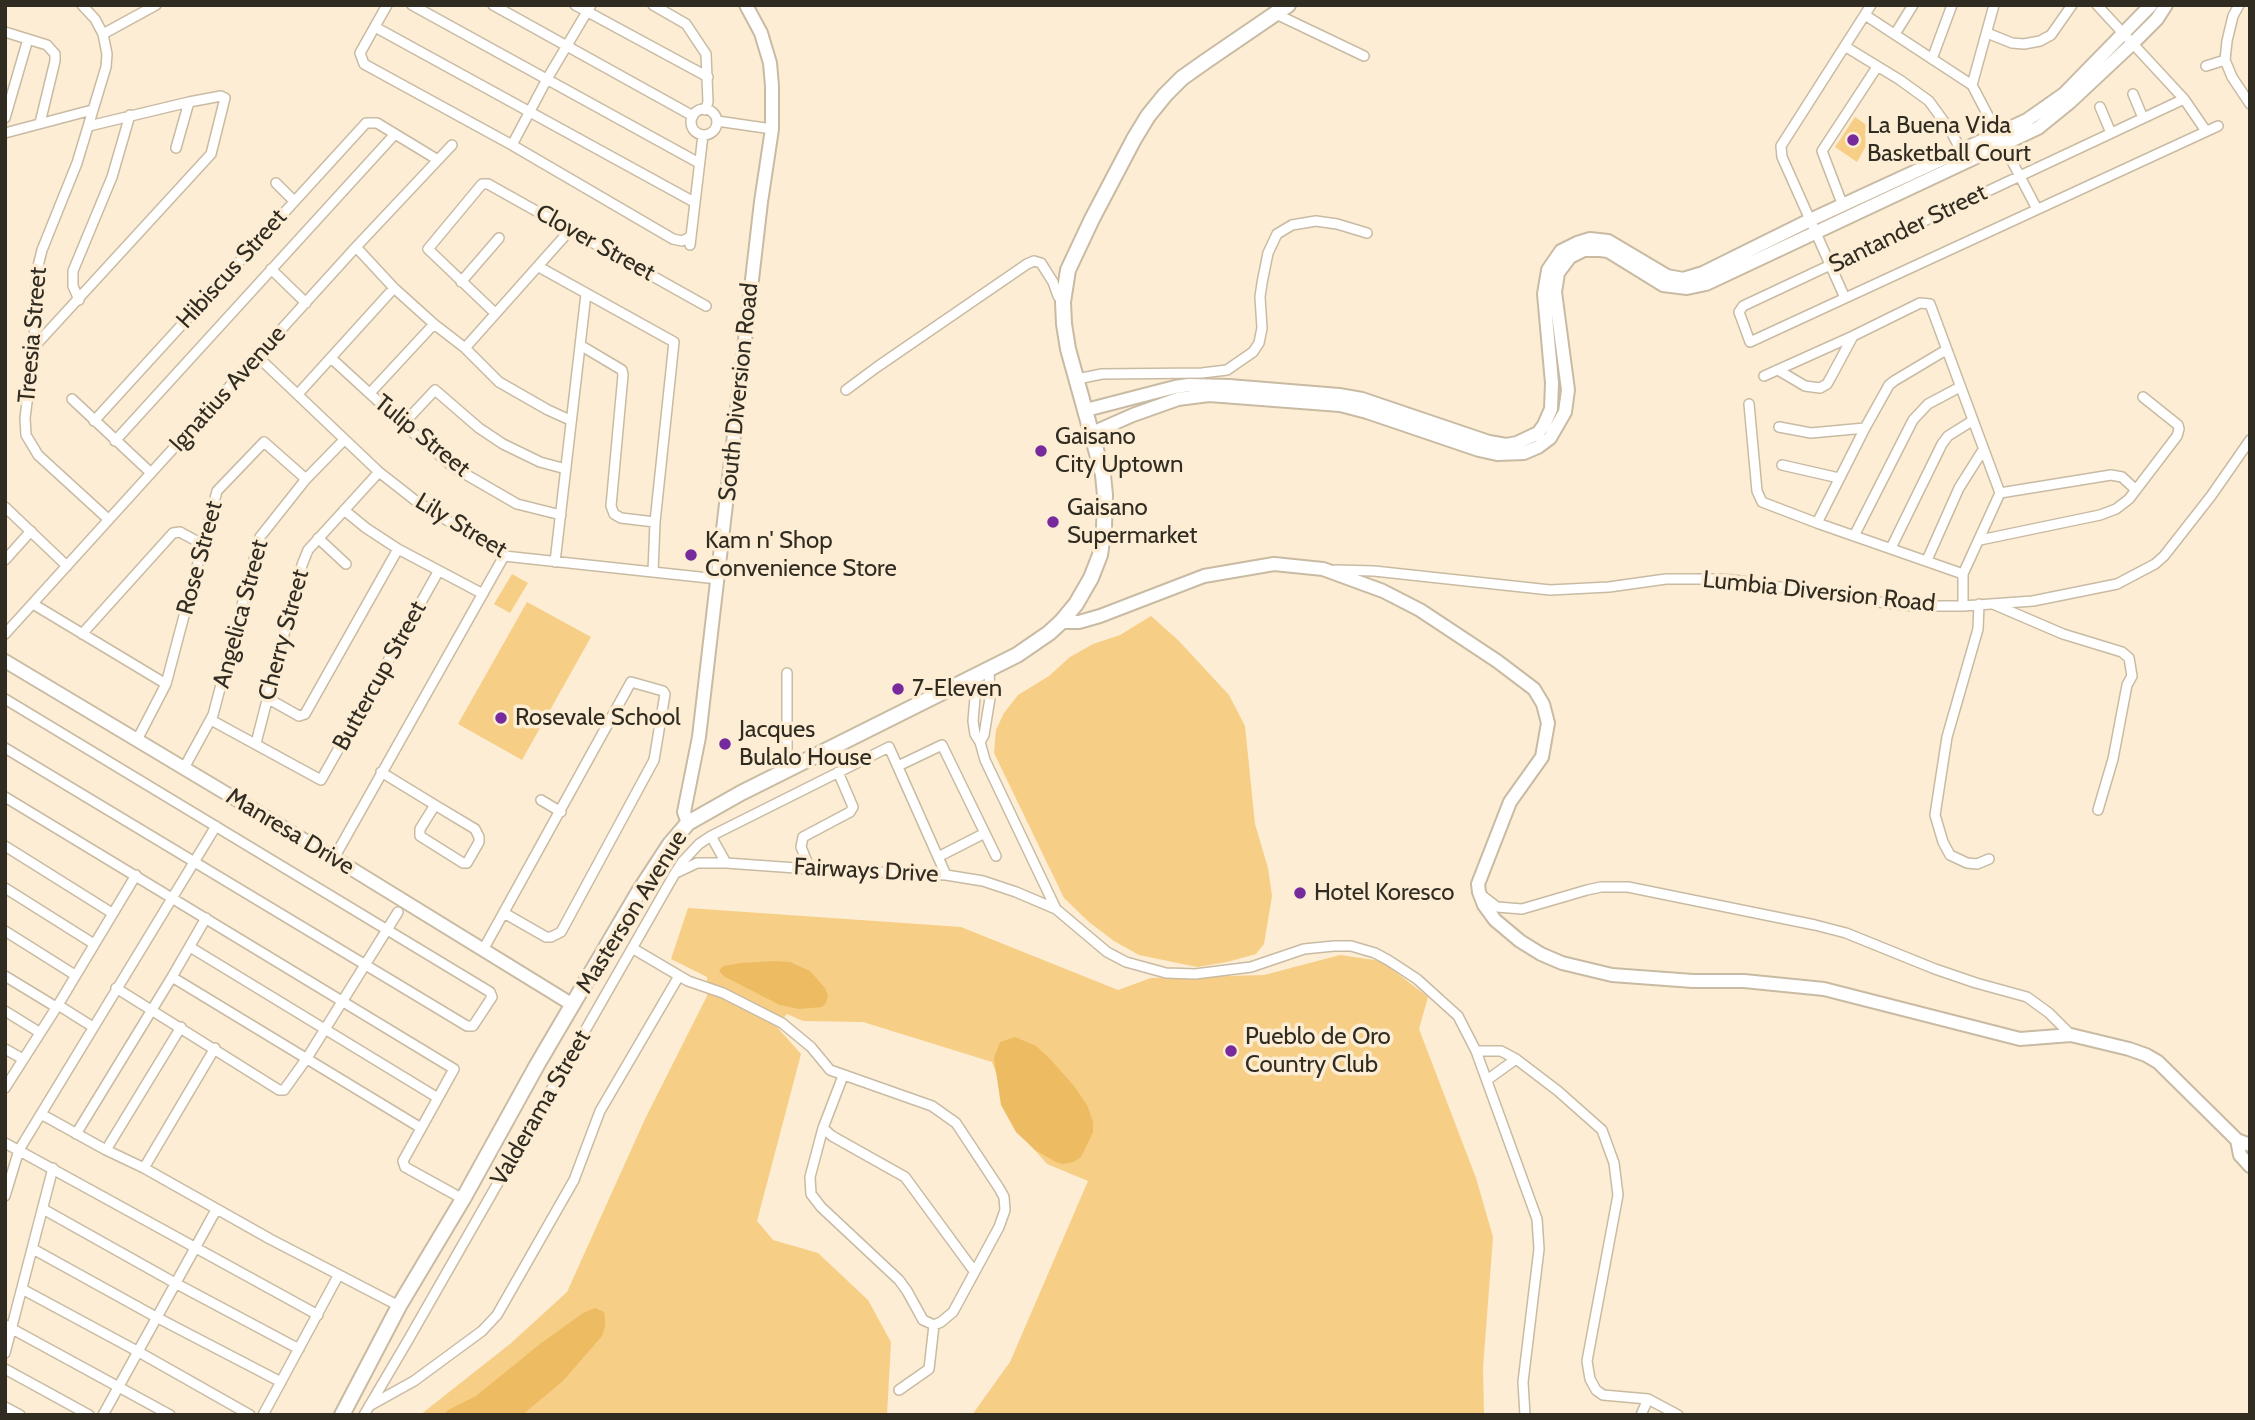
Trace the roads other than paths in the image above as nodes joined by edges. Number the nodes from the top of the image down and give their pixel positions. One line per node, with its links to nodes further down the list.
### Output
1 (82, 5): 24 (street)
2 (156, 5): 24 (street)
3 (387, 5): 21 (street)
4 (412, 5): 36 (street)
5 (494, 5): 28 (street)
6 (575, 5): 18 (street)
7 (653, 5): 35 (street)
8 (746, 5): 54 (street, South Diversion Road)
9 (1871, 5): 20 (street)
10 (1913, 5): 25 (street)
11 (1952, 5): 31 (street)
12 (1994, 5): 23 (street)
13 (2072, 5): 23 (street)
14 (2097, 5): 27 (street)
15 (2151, 5): 27 (street)
16 (2166, 5): 27 (street)
17 (2239, 5): 32 (street)
18 (589, 9): 28 (street); 35 (street)
19 (1282, 10): 30 (street); 88 (main road, Masterson Avenue)
20 (1865, 15): 25 (street); 29 (street)
21 (375, 27): 45 (street); 62 (street)
22 (5, 32): 26 (street)
23 (1987, 33): 37 (street)
24 (103, 34): 43 (street, Treesia Street)
25 (1895, 34): 31 (street)
26 (28, 39): 48 (street); 51 (street)
27 (2128, 39): 39 (street); 60 (street)
28 (567, 46): 36 (street); 47 (street)
29 (1846, 47): 33 (street); 73 (street)
30 (1364, 55)
31 (1932, 59): 37 (street)
32 (2225, 60): 34 (street); 41 (street)
33 (1877, 66): 64 (street); 71 (street)
34 (2206, 66)
35 (708, 77): 44 (street)
36 (547, 79): 45 (street); 66 (street)
37 (1972, 85): 60 (street)
38 (2133, 94): 49 (street)
39 (2185, 99): 49 (street, Santander Street); 55 (street)
40 (189, 102): 46 (street); 63 (street); 87 (street)
41 (2250, 104)
42 (2100, 107): 57 (street)
43 (92, 110): 51 (street); 52 (street, Treesia Street)
44 (705, 110): 47 (street); 50 (street)
45 (530, 111): 62 (street); 70 (street)
46 (130, 114): 52 (street); 87 (street)
47 (693, 116): 59 (street)
48 (5, 118)
49 (2143, 118): 57 (street, Santander Street)
50 (717, 121): 54 (street); 59 (street)
51 (40, 123): 56 (street)
52 (89, 125): 95 (street, Treesia Street)
53 (2218, 126): 55 (street)
54 (772, 129): 156 (street, South Diversion Road)
55 (2206, 131): 72 (street)
56 (5, 133)
57 (2111, 133): 67 (street, Santander Street)
58 (395, 134): 65 (street); 69 (street, Hibiscus Street); 82 (street)
59 (704, 135): 66 (street)
60 (2001, 139): 64 (street); 67 (street); 75 (street)
61 (452, 145): 65 (street, Ignatius Avenue)
62 (512, 145): 70 (street)
63 (176, 148)
64 (1961, 150): 71 (street)
65 (438, 160): 78 (street, Ignatius Avenue)
66 (699, 163): 70 (street)
67 (2021, 175): 72 (street); 80 (street, Santander Street)
68 (276, 183): 69 (street)
69 (294, 201): 115 (street, Hibiscus Street)
70 (694, 202)
71 (1843, 206): 73 (street)
72 (2037, 209): 86 (street)
73 (1810, 219): 75 (street); 79 (street)
74 (570, 229): 81 (street); 83 (street, Clover Street); 90 (street, Clover Street)
75 (1815, 232): 79 (street); 80 (street)
76 (1367, 233): 102 (street)
77 (499, 238): 83 (street)
78 (356, 247): 84 (street); 89 (street, Ignatius Avenue)
79 (1731, 265): 106 (street)
80 (1831, 266): 86 (street); 86 (street, Santander Street)
81 (539, 267): 85 (street); 91 (street)
82 (271, 269): 89 (street); 123 (street)
83 (461, 282): 91 (street)
84 (394, 288): 92 (street); 99 (street)
85 (586, 294): 94 (street); 137 (street)
86 (1844, 298)
87 (79, 300): 95 (street)
88 (1063, 302): 102 (main road, Masterson Avenue); 104 (street)
89 (306, 303): 98 (street, Ignatius Avenue)
90 (706, 306)
91 (495, 313): 96 (street)
92 (434, 324): 96 (street); 105 (street)
93 (1853, 337): 97 (street); 100 (street); 100 (street)
94 (580, 345): 114 (street); 137 (street)
95 (34, 347): 136 (street, Treesia Street)
96 (465, 348): 114 (street)
97 (1946, 350): 103 (street); 119 (street)
98 (258, 357): 107 (street, Lily Street); 128 (street, Ignatius Avenue)
99 (331, 358): 105 (street, Tulip Street); 107 (street)
100 (1778, 370): 101 (street)
101 (1764, 376)
102 (1077, 379): 112 (main road, Masterson Avenue)
103 (1960, 387): 116 (street); 140 (street)
104 (846, 390)
105 (370, 393): 117 (street, Tulip Street)
106 (1176, 393): 108 (street); 113 (street)
107 (298, 394): 121 (street, Lily Street)
108 (1129, 397): 112 (street); 113 (street)
109 (2143, 397): 131 (street)
110 (72, 400): 115 (street)
111 (1749, 404): 138 (street)
112 (1086, 410): 120 (main road, Masterson Avenue)
113 (1133, 415): 120 (street)
114 (570, 420): 126 (street)
115 (94, 421): 123 (street)
116 (1972, 421): 124 (street); 144 (street)
117 (403, 424): 126 (street); 135 (street, Tulip Street)
118 (1779, 427): 119 (street)
119 (1865, 428): 129 (street)
120 (1092, 433): 162 (main road, Masterson Avenue)
121 (344, 440): 127 (street, Lily Street); 130 (street, Angelica Street)
122 (2250, 440): 158 (street, Lumbia Diversion Road)
123 (115, 441): 128 (street)
124 (1983, 450): 132 (street); 148 (street)
125 (1782, 466): 129 (street)
126 (566, 469): 135 (street)
127 (379, 472): 134 (street, Cherry Street); 146 (street, Lily Street)
128 (151, 473): 136 (street, Ignatius Avenue)
129 (1839, 478): 138 (street)
130 (306, 479): 143 (street, Rose Street); 172 (street, Angelica Street)
131 (2136, 490): 132 (street); 142 (street)
132 (2000, 493): 142 (street)
133 (5, 507): 139 (street)
134 (344, 510): 141 (street, Cherry Street); 145 (street)
135 (561, 514): 149 (street)
136 (108, 519): 151 (street, Ignatius Avenue)
137 (655, 522): 154 (street)
138 (1817, 523): 140 (street)
139 (31, 531): 147 (street); 151 (street)
140 (1854, 536): 144 (street)
141 (318, 538): 150 (street); 170 (street, Cherry Street)
142 (1980, 540): 155 (street)
143 (202, 544): 164 (street); 169 (street, Rose Street)
144 (1891, 548): 148 (street)
145 (398, 549): 153 (street); 170 (street)
146 (504, 556): 149 (street, Lily Street); 157 (street)
147 (5, 560)
148 (1927, 560): 155 (street)
149 (555, 562): 154 (street, Lily Street)
150 (346, 564)
151 (67, 566): 159 (street, Ignatius Avenue)
152 (1323, 569): 161 (street, Lumbia Diversion Road); 162 (street); 203 (street)
153 (438, 572): 157 (street); 175 (street, Buttercup Street)
154 (653, 572): 156 (street, Lily Street)
155 (1963, 574): 161 (street)
156 (718, 579): 187 (street, South Diversion Road)
157 (483, 594): 180 (street)
158 (1992, 603): 160 (street, Lumbia Diversion Road); 185 (street)
159 (33, 604): 163 (street, Ignatius Avenue); 164 (street)
160 (1979, 604): 161 (street, Lumbia Diversion Road); 195 (street)
161 (1963, 606)
162 (1061, 622): 166 (main road, Masterson Avenue)
163 (5, 634)
164 (82, 634): 169 (street)
165 (5, 661): 173 (street, Manresa Drive)
166 (989, 670): 168 (main road, Masterson Avenue); 174 (street)
167 (787, 673): 179 (street)
168 (971, 679): 174 (street); 179 (main road, Masterson Avenue)
169 (166, 684): 173 (street, Rose Street)
170 (267, 698): 175 (street, Cherry Street)
171 (5, 699): 188 (street)
172 (211, 720): 175 (street); 178 (street, Angelica Street)
173 (137, 740): 178 (street, Manresa Drive)
174 (980, 742): 205 (street)
175 (256, 743)
176 (5, 748): 196 (street)
177 (898, 766): 181 (street, Valderama Street); 189 (street); 193 (street)
178 (184, 768): 194 (street, Manresa Drive)
179 (790, 768): 187 (main road, Masterson Avenue)
180 (382, 772): 184 (street); 194 (street)
181 (838, 772): 190 (street, Valderama Street); 198 (street)
182 (5, 797): 199 (street)
183 (541, 800): 186 (street)
184 (435, 805): 184 (street)
185 (2098, 810)
186 (561, 812): 208 (street); 208 (street)
187 (688, 823): 223 (main road, Masterson Avenue)
188 (216, 826): 196 (street); 210 (street)
189 (985, 834): 192 (street); 193 (street)
190 (711, 836): 197 (street); 200 (street, Valderama Street)
191 (5, 846): 207 (street)
192 (996, 856)
193 (938, 857): 201 (street)
194 (334, 858): 215 (street, Manresa Drive)
195 (1989, 859)
196 (193, 862): 204 (street); 216 (street)
197 (726, 863): 198 (street, Fairways Drive); 200 (street, Fairways Drive)
198 (810, 869): 201 (street, Fairways Drive)
199 (136, 875): 204 (street); 207 (street)
200 (674, 875): 214 (street, Valderama Street)
201 (946, 875): 205 (street, Fairways Drive)
202 (5, 888): 212 (street)
203 (1479, 892): 231 (street); 231 (street)
204 (172, 897): 209 (street); 221 (street)
205 (1056, 909): 234 (street)
206 (398, 912): 210 (street)
207 (112, 913): 212 (street)
208 (504, 914): 215 (street)
209 (206, 918): 213 (street); 222 (street)
210 (387, 929): 216 (street); 216 (street)
211 (5, 931): 217 (street)
212 (94, 944): 217 (street)
213 (190, 947): 220 (street); 229 (street)
214 (632, 948): 219 (street); 278 (street, Valderama Street)
215 (483, 950): 223 (street, Manresa Drive)
216 (364, 965): 222 (street)
217 (75, 975): 224 (street)
218 (5, 976): 224 (street)
219 (679, 976): 238 (street); 278 (street)
220 (172, 977): 225 (street); 235 (street)
221 (116, 988): 225 (street); 227 (street)
222 (342, 1000): 229 (street); 241 (street)
223 (573, 1005): 255 (main road, Masterson Avenue)
224 (57, 1006): 227 (street); 230 (street)
225 (152, 1009): 228 (street); 245 (street)
226 (5, 1012): 230 (street)
227 (93, 1027): 242 (street)
228 (181, 1027): 232 (street); 250 (street)
229 (325, 1029): 235 (street); 241 (street)
230 (39, 1032): 236 (street)
231 (2071, 1035): 246 (street)
232 (215, 1048): 235 (street); 253 (street)
233 (5, 1049): 236 (street)
234 (1476, 1051): 237 (street); 239 (street)
235 (307, 1058): 243 (street)
236 (23, 1059): 240 (street)
237 (1516, 1059): 239 (street); 276 (street)
238 (843, 1076): 244 (street); 260 (street)
239 (1487, 1080): 286 (street)
240 (5, 1088)
241 (438, 1098): 243 (street)
242 (41, 1114): 245 (street); 249 (street)
243 (421, 1128): 255 (street)
244 (822, 1128): 260 (street); 267 (street)
245 (76, 1134): 250 (street)
246 (2237, 1140): 248 (street); 251 (street)
247 (5, 1143): 249 (street)
248 (2250, 1145)
249 (19, 1150): 252 (street); 254 (street)
250 (106, 1150): 253 (street)
251 (2250, 1166)
252 (53, 1168): 256 (street); 258 (street)
253 (144, 1168): 257 (street)
254 (5, 1196)
255 (463, 1199): 264 (main road, Masterson Avenue)
256 (43, 1209): 259 (street); 262 (street)
257 (216, 1210): 258 (street); 261 (street)
258 (194, 1248): 262 (street); 265 (street)
259 (33, 1249): 263 (street); 266 (street)
260 (974, 1271): 267 (street)
261 (338, 1276): 264 (street); 265 (street)
262 (175, 1283): 266 (street); 269 (street)
263 (22, 1289): 268 (street); 270 (street)
264 (399, 1306): 285 (main road, Masterson Avenue)
265 (318, 1315): 269 (street)
266 (156, 1317): 270 (street); 273 (street)
267 (934, 1325): 275 (street)
268 (8, 1326): 271 (street); 274 (street)
269 (299, 1349): 273 (street)
270 (137, 1351): 274 (street); 283 (street)
271 (5, 1353)
272 (5, 1369): 280 (street)
273 (281, 1382): 284 (street)
274 (119, 1386): 281 (street); 282 (street)
275 (899, 1390)
276 (1648, 1399): 287 (street); 288 (street)
277 (5, 1407): 279 (street)
278 (366, 1411)
279 (20, 1415)
280 (89, 1415)
281 (103, 1415)
282 (170, 1415)
283 (250, 1415)
284 (263, 1415)
285 (342, 1415)
286 (1525, 1415)
287 (1642, 1415)
288 (1678, 1415)

